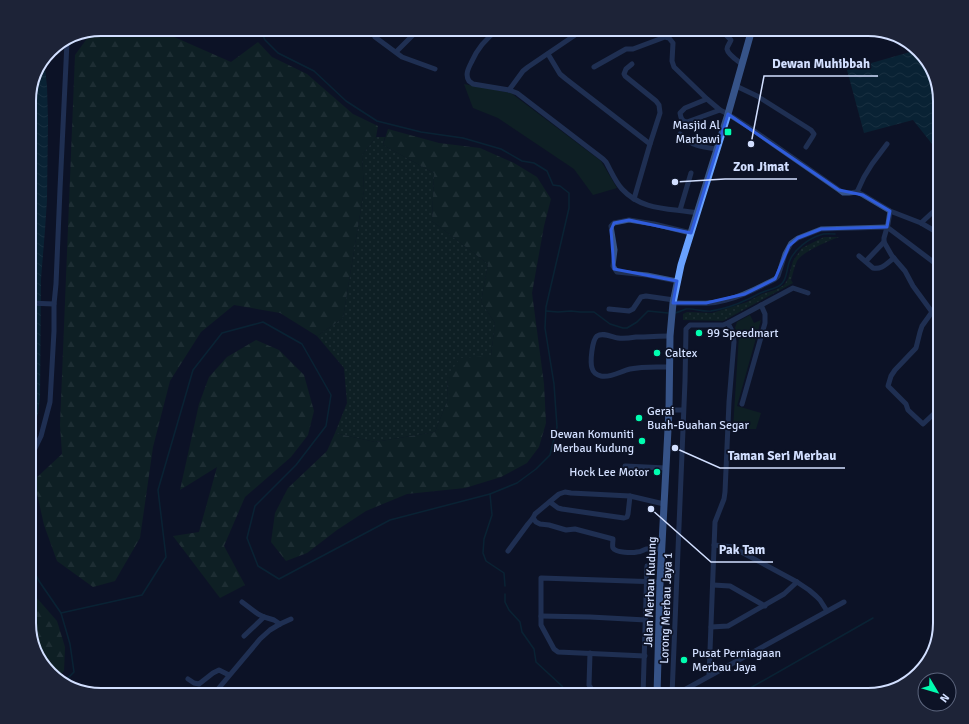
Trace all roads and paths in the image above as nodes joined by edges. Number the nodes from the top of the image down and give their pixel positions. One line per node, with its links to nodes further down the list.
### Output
1 (412, 36): 8 (street)
2 (490, 36): 15 (street)
3 (574, 36): 9 (street)
4 (727, 36): 11 (street)
5 (750, 36): 11 (main road, Jalan Merbau Kudung)
6 (375, 37): 8 (street)
7 (67, 46): 44 (street)
8 (396, 52): 13 (street)
9 (548, 54): 15 (street); 20 (street)
10 (632, 64): 20 (street)
11 (742, 64): 14 (main road, Jalan Merbau Kudung)
12 (594, 67): 16 (street)
13 (435, 69)
14 (736, 86): 18 (main road, Jalan Merbau Kudung); 22 (street)
15 (509, 90): 26 (street)
16 (707, 99): 17 (street); 17 (street)
17 (720, 110): 18 (street)
18 (728, 114): 23 (main road, Jalan Merbau Kudung); 25 (street)
19 (680, 134): 23 (street)
20 (650, 144): 26 (street)
21 (887, 144): 25 (street)
22 (806, 147)
23 (717, 149): 30 (main road, Jalan Merbau Kudung)
24 (691, 173): 27 (street)
25 (857, 192): 28 (street)
26 (634, 199): 27 (street)
27 (680, 210): 30 (street)
28 (890, 212): 31 (street); 32 (street)
29 (933, 212): 31 (street)
30 (697, 213): 34 (main road, Jalan Merbau Kudung)
31 (921, 223): 33 (street)
32 (887, 227): 35 (street); 39 (street); 42 (street)
33 (933, 230)
34 (691, 233): 40 (main road, Jalan Merbau Kudung); 40 (street)
35 (884, 242): 37 (street); 38 (street)
36 (860, 256): 38 (street)
37 (894, 258): 38 (street); 47 (street)
38 (866, 262)
39 (933, 262)
40 (677, 281): 42 (main road, Jalan Merbau Kudung)
41 (808, 293): 45 (street)
42 (674, 302): 46 (street); 49 (main road, Jalan Merbau Kudung)
43 (36, 303): 44 (street)
44 (54, 304): 55 (street)
45 (761, 305): 48 (street); 51 (street)
46 (609, 309)
47 (932, 312): 54 (street)
48 (728, 323): 53 (street, Lorong Merbau Jaya 1); 62 (street)
49 (670, 336): 50 (main road, Jalan Merbau Kudung); 50 (street)
50 (670, 367): 52 (main road, Jalan Merbau Kudung)
51 (742, 404)
52 (669, 410): 53 (street); 57 (main road, Jalan Merbau Kudung)
53 (683, 410): 90 (street, Lorong Merbau Jaya 1)
54 (933, 415)
55 (36, 446)
56 (625, 466): 57 (street)
57 (666, 468): 60 (main road, Jalan Merbau Kudung)
58 (630, 496): 59 (street); 59 (street); 60 (street)
59 (550, 502): 61 (street)
60 (664, 504): 63 (main road, Jalan Merbau Kudung)
61 (533, 518): 63 (street); 64 (street)
62 (714, 545): 68 (street); 69 (street)
63 (662, 549): 67 (main road, Jalan Merbau Kudung)
64 (508, 551)
65 (648, 566): 66 (street)
66 (647, 582): 67 (street); 74 (street); 77 (street)
67 (660, 582): 89 (main road, Jalan Merbau Kudung)
68 (797, 582): 72 (street); 73 (street)
69 (713, 585): 72 (street); 79 (street)
70 (242, 602): 75 (street)
71 (844, 602): 73 (street)
72 (765, 606): 79 (street)
73 (827, 611): 84 (street)
74 (541, 616): 77 (street); 81 (street)
75 (264, 617): 78 (street); 80 (street)
76 (291, 619): 78 (street)
77 (646, 620): 82 (street)
78 (280, 624): 83 (street)
79 (711, 627): 84 (street)
80 (244, 636)
81 (590, 653): 82 (street); 87 (street)
82 (645, 656): 88 (street)
83 (229, 675): 85 (street); 86 (street)
84 (709, 676): 91 (street)
85 (188, 679)
86 (219, 688)
87 (591, 688)
88 (643, 688)
89 (657, 688)
90 (674, 688)
91 (687, 688)

